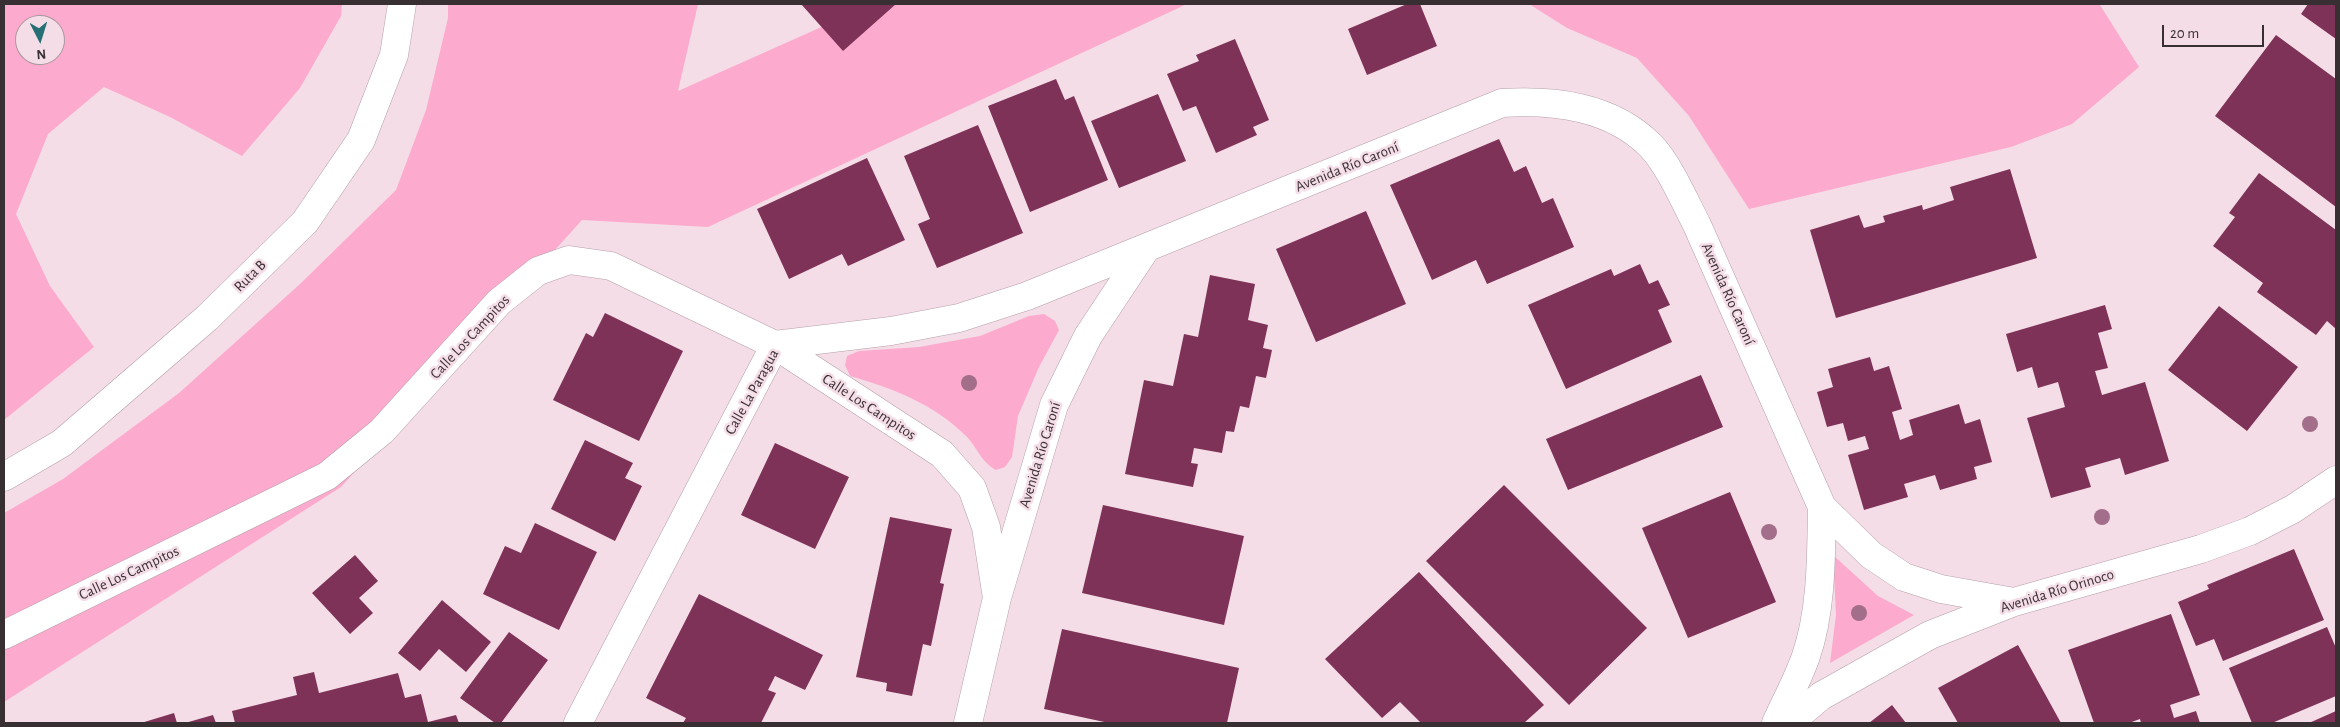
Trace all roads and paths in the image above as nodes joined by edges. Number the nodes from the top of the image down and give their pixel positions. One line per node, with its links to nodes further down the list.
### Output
1 (402, 4): 4 (street, Ruta B)
2 (1145, 250): 3 (street, Calle La Paragua); 6 (street, Avenida Río Caroní); 7 (street, Avenida Río Caroní)
3 (775, 345): 7 (street, Calle Los Campitos); 9 (street, Calle Los Campitos); 10 (street, Calle La Paragua)
4 (4, 477)
5 (2336, 480): 8 (street, Avenida Río Orinoco)
6 (1822, 507): 8 (street, Avenida Río Caroní); 12 (street, Avenida Río Caroní)
7 (997, 598): 11 (street, Avenida Río Caroní)
8 (2014, 602): 13 (street, Avenida Río Orinoco)
9 (4, 635)
10 (578, 723)
11 (968, 723)
12 (1776, 723)
13 (1789, 723)

